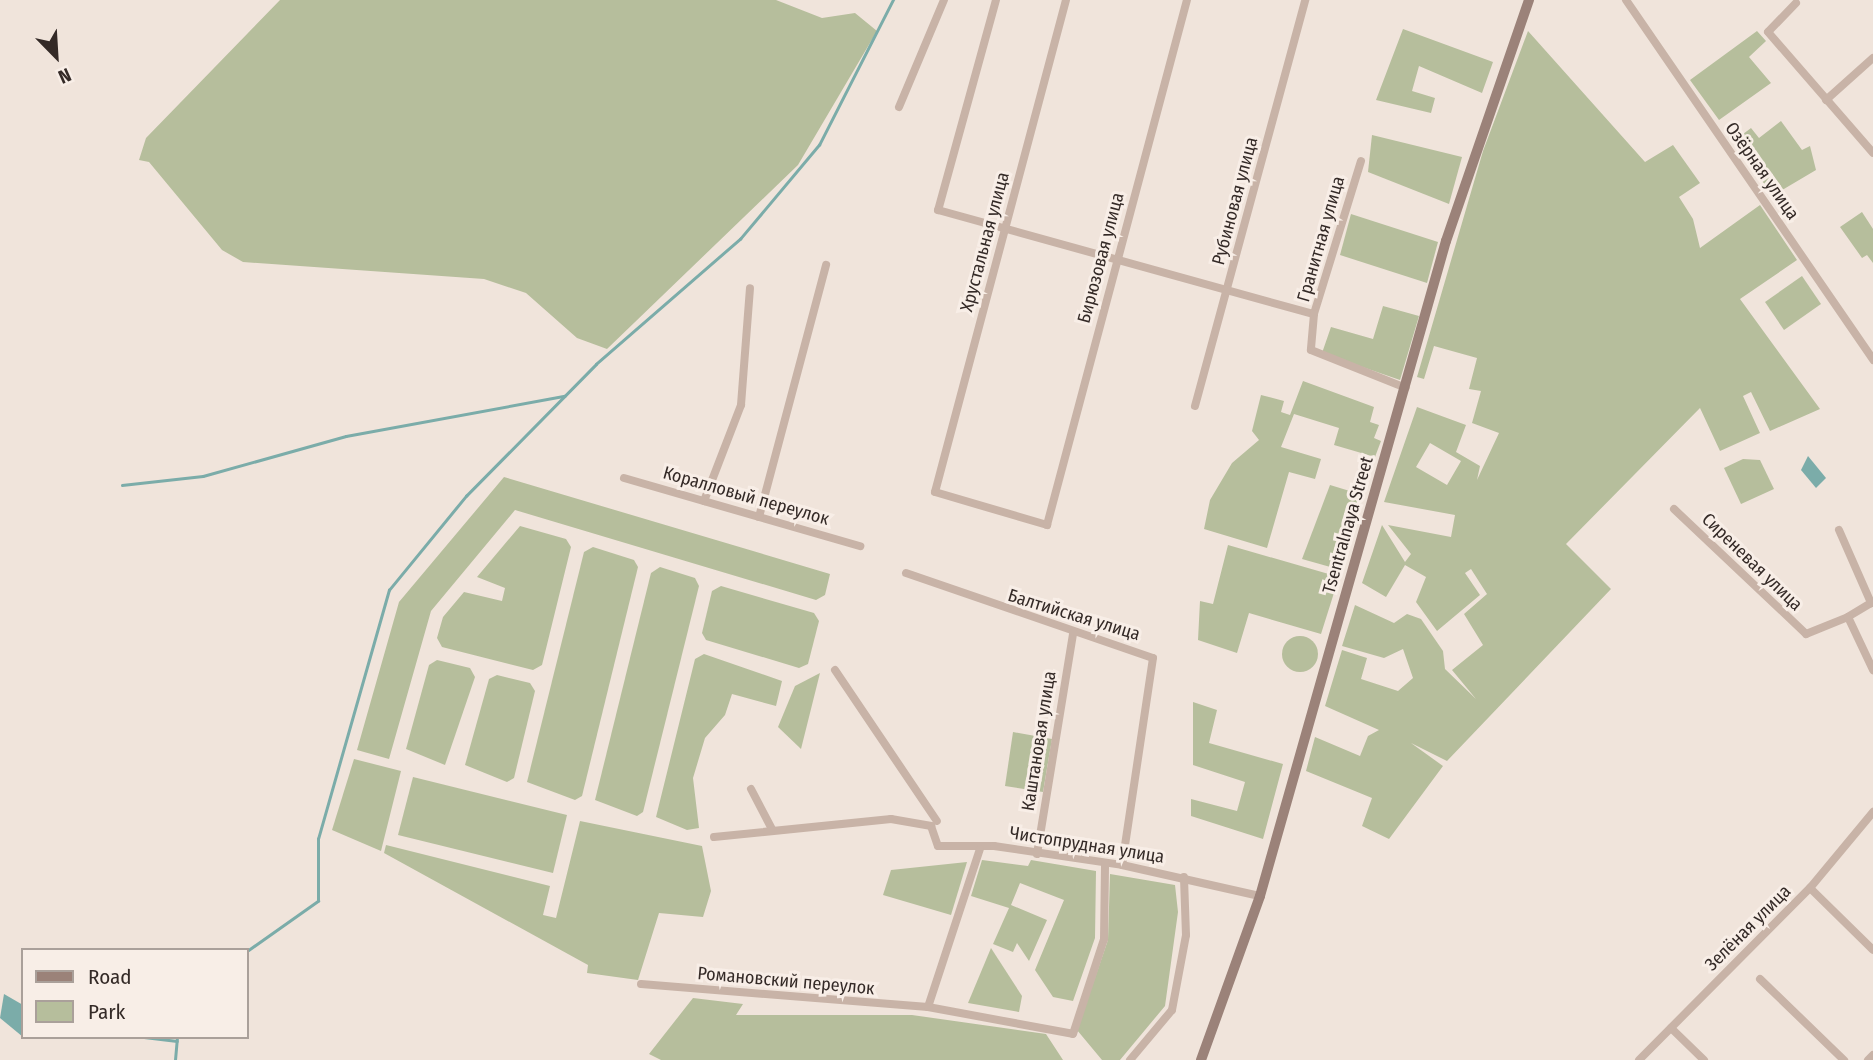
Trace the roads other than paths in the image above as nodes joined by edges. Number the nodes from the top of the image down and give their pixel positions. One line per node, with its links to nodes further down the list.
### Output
1 (944, 0): 11 (street)
2 (996, 0): 14 (street)
3 (1066, 0): 14 (street, Хрустальная улица)
4 (1186, 0): 15 (street, Бирюзовая улица)
5 (1529, 0): 21 (main road, Tsentralnaya Street)
6 (1626, 0): 20 (street, Озёрная улица)
7 (1305, 2): 18 (street, Рубиновая улица)
8 (1796, 3): 10 (street)
9 (1873, 58): 10 (street)
10 (1826, 100): 12 (street)
11 (899, 107)
12 (1873, 153)
13 (1361, 160): 19 (street, Гранитная улица)
14 (1005, 229): 15 (street); 27 (street, Хрустальная улица)
15 (1117, 261): 18 (street); 27 (street, Бирюзовая улица)
16 (826, 265): 26 (street)
17 (750, 288): 24 (street)
18 (1227, 291): 19 (street); 22 (street, Рубиновая улица)
19 (1314, 314): 21 (street, Гранитная улица)
20 (1873, 360)
21 (1406, 388): 46 (main road, Tsentralnaya Street)
22 (1195, 406)
23 (624, 478): 24 (street, Коралловый переулок)
24 (704, 501): 26 (street, Коралловый переулок)
25 (1675, 509): 31 (street, Сиреневая улица)
26 (759, 517): 29 (street, Коралловый переулок)
27 (1047, 525)
28 (1839, 530): 31 (street)
29 (860, 545)
30 (906, 573): 32 (street, Балтийская улица)
31 (1849, 617): 34 (street)
32 (1073, 633): 41 (street, Каштановая улица); 43 (street, Балтийская улица)
33 (835, 670): 37 (street)
34 (1873, 670)
35 (751, 789): 38 (street)
36 (1873, 812): 45 (street, Зелёная улица)
37 (937, 821)
38 (774, 831): 39 (street, Чистопрудная улица); 40 (street, Чистопрудная улица)
39 (714, 837)
40 (980, 849): 41 (street, Чистопрудная улица); 50 (street)
41 (1037, 854): 42 (street, Чистопрудная улица)
42 (1105, 863): 43 (street, Чистопрудная улица); 50 (street, Романовский переулок)
43 (1122, 865): 44 (street, Чистопрудная улица)
44 (1184, 877): 46 (street, Чистопрудная улица); 53 (street)
45 (1810, 888): 47 (street); 51 (street, Зелёная улица)
46 (1260, 896): 54 (main road, Tsentralnaya Street)
47 (1873, 950)
48 (1760, 979): 57 (street)
49 (641, 984): 50 (street, Романовский переулок)
50 (928, 1007)
51 (1671, 1028): 55 (street, Зелёная улица); 56 (street)
52 (1873, 1055): 58 (street)
53 (1130, 1060)
54 (1201, 1060)
55 (1639, 1060)
56 (1704, 1060)
57 (1844, 1060)
58 (1868, 1060)

